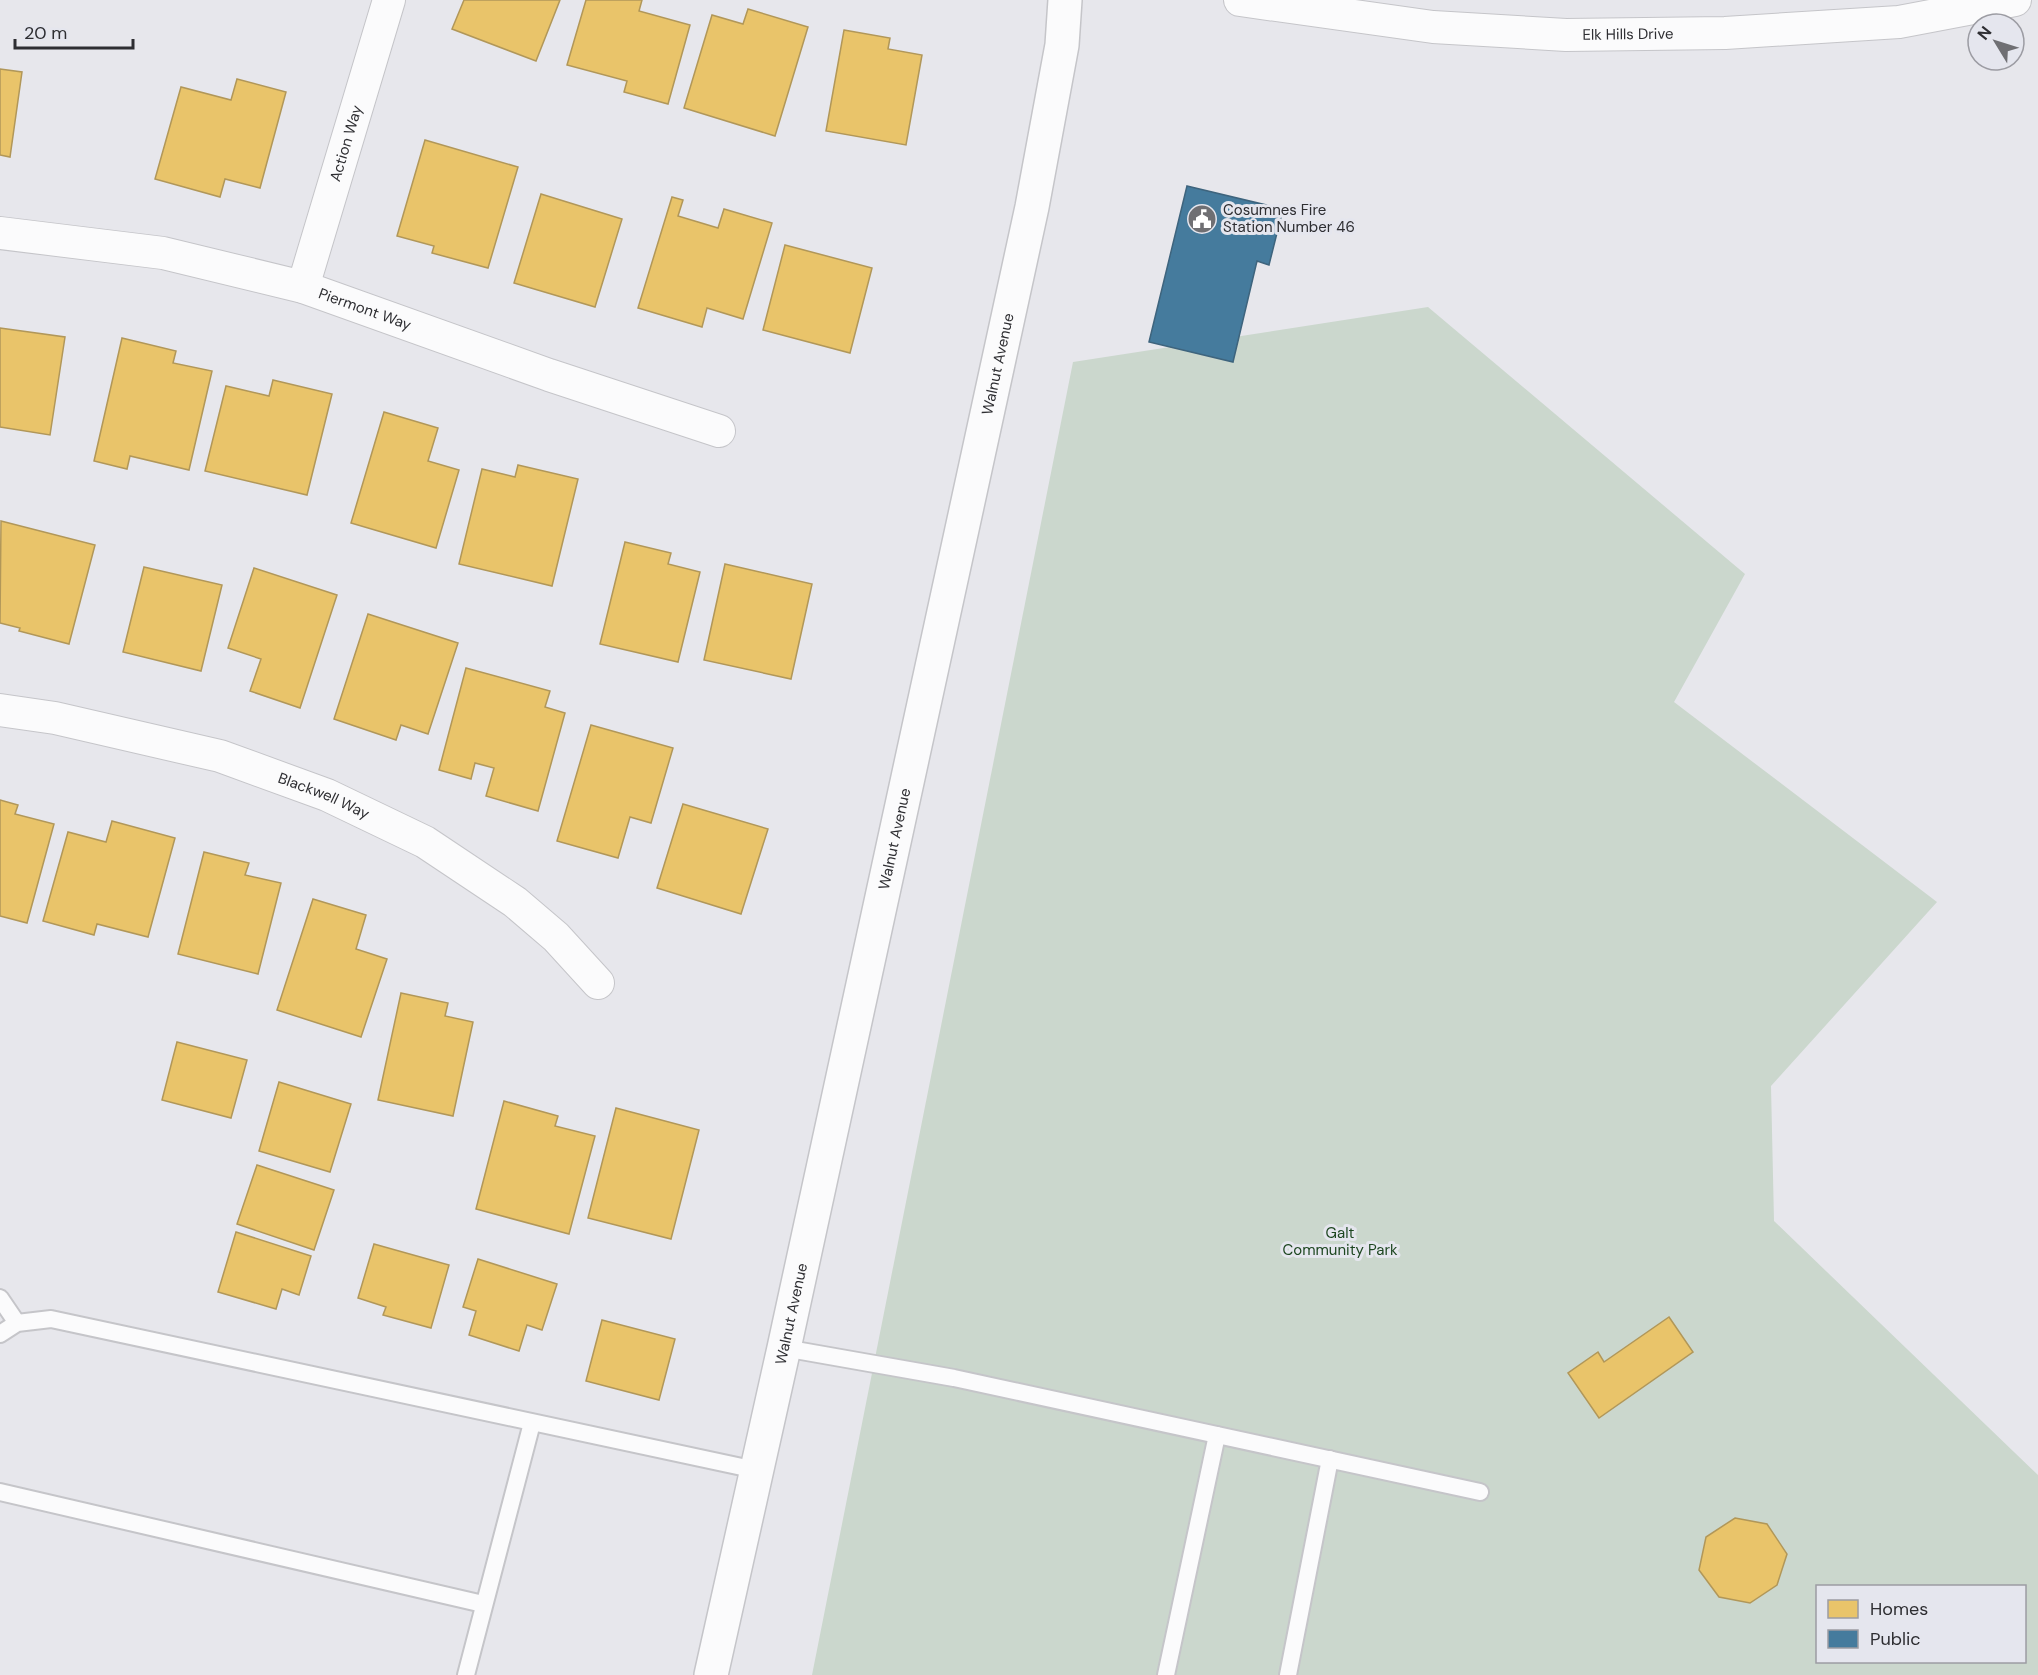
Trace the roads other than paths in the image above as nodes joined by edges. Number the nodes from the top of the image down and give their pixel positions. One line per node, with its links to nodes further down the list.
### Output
1 (389, 0): 6 (street, Action Way)
2 (1065, 0): 13 (street, Walnut Avenue)
3 (1240, 0): 4 (street, Elk Hills Drive)
4 (2015, 0)
5 (0, 233): 6 (street, Piermont Way)
6 (303, 287): 7 (street, Piermont Way)
7 (719, 431)
8 (0, 710): 9 (street, Blackwell Way)
9 (598, 983)
10 (0, 1298): 11 (lane)
11 (17, 1323): 12 (lane); 14 (lane)
12 (0, 1334)
13 (784, 1348): 15 (lane); 17 (street, Walnut Avenue)
14 (532, 1423): 17 (lane); 20 (lane)
15 (1217, 1435): 16 (lane); 23 (lane)
16 (1330, 1459): 19 (lane); 24 (lane)
17 (756, 1470): 22 (street, Walnut Avenue)
18 (0, 1492): 20 (lane)
19 (1480, 1492)
20 (483, 1604): 21 (lane)
21 (466, 1675)
22 (711, 1675)
23 (1166, 1675)
24 (1288, 1675)

